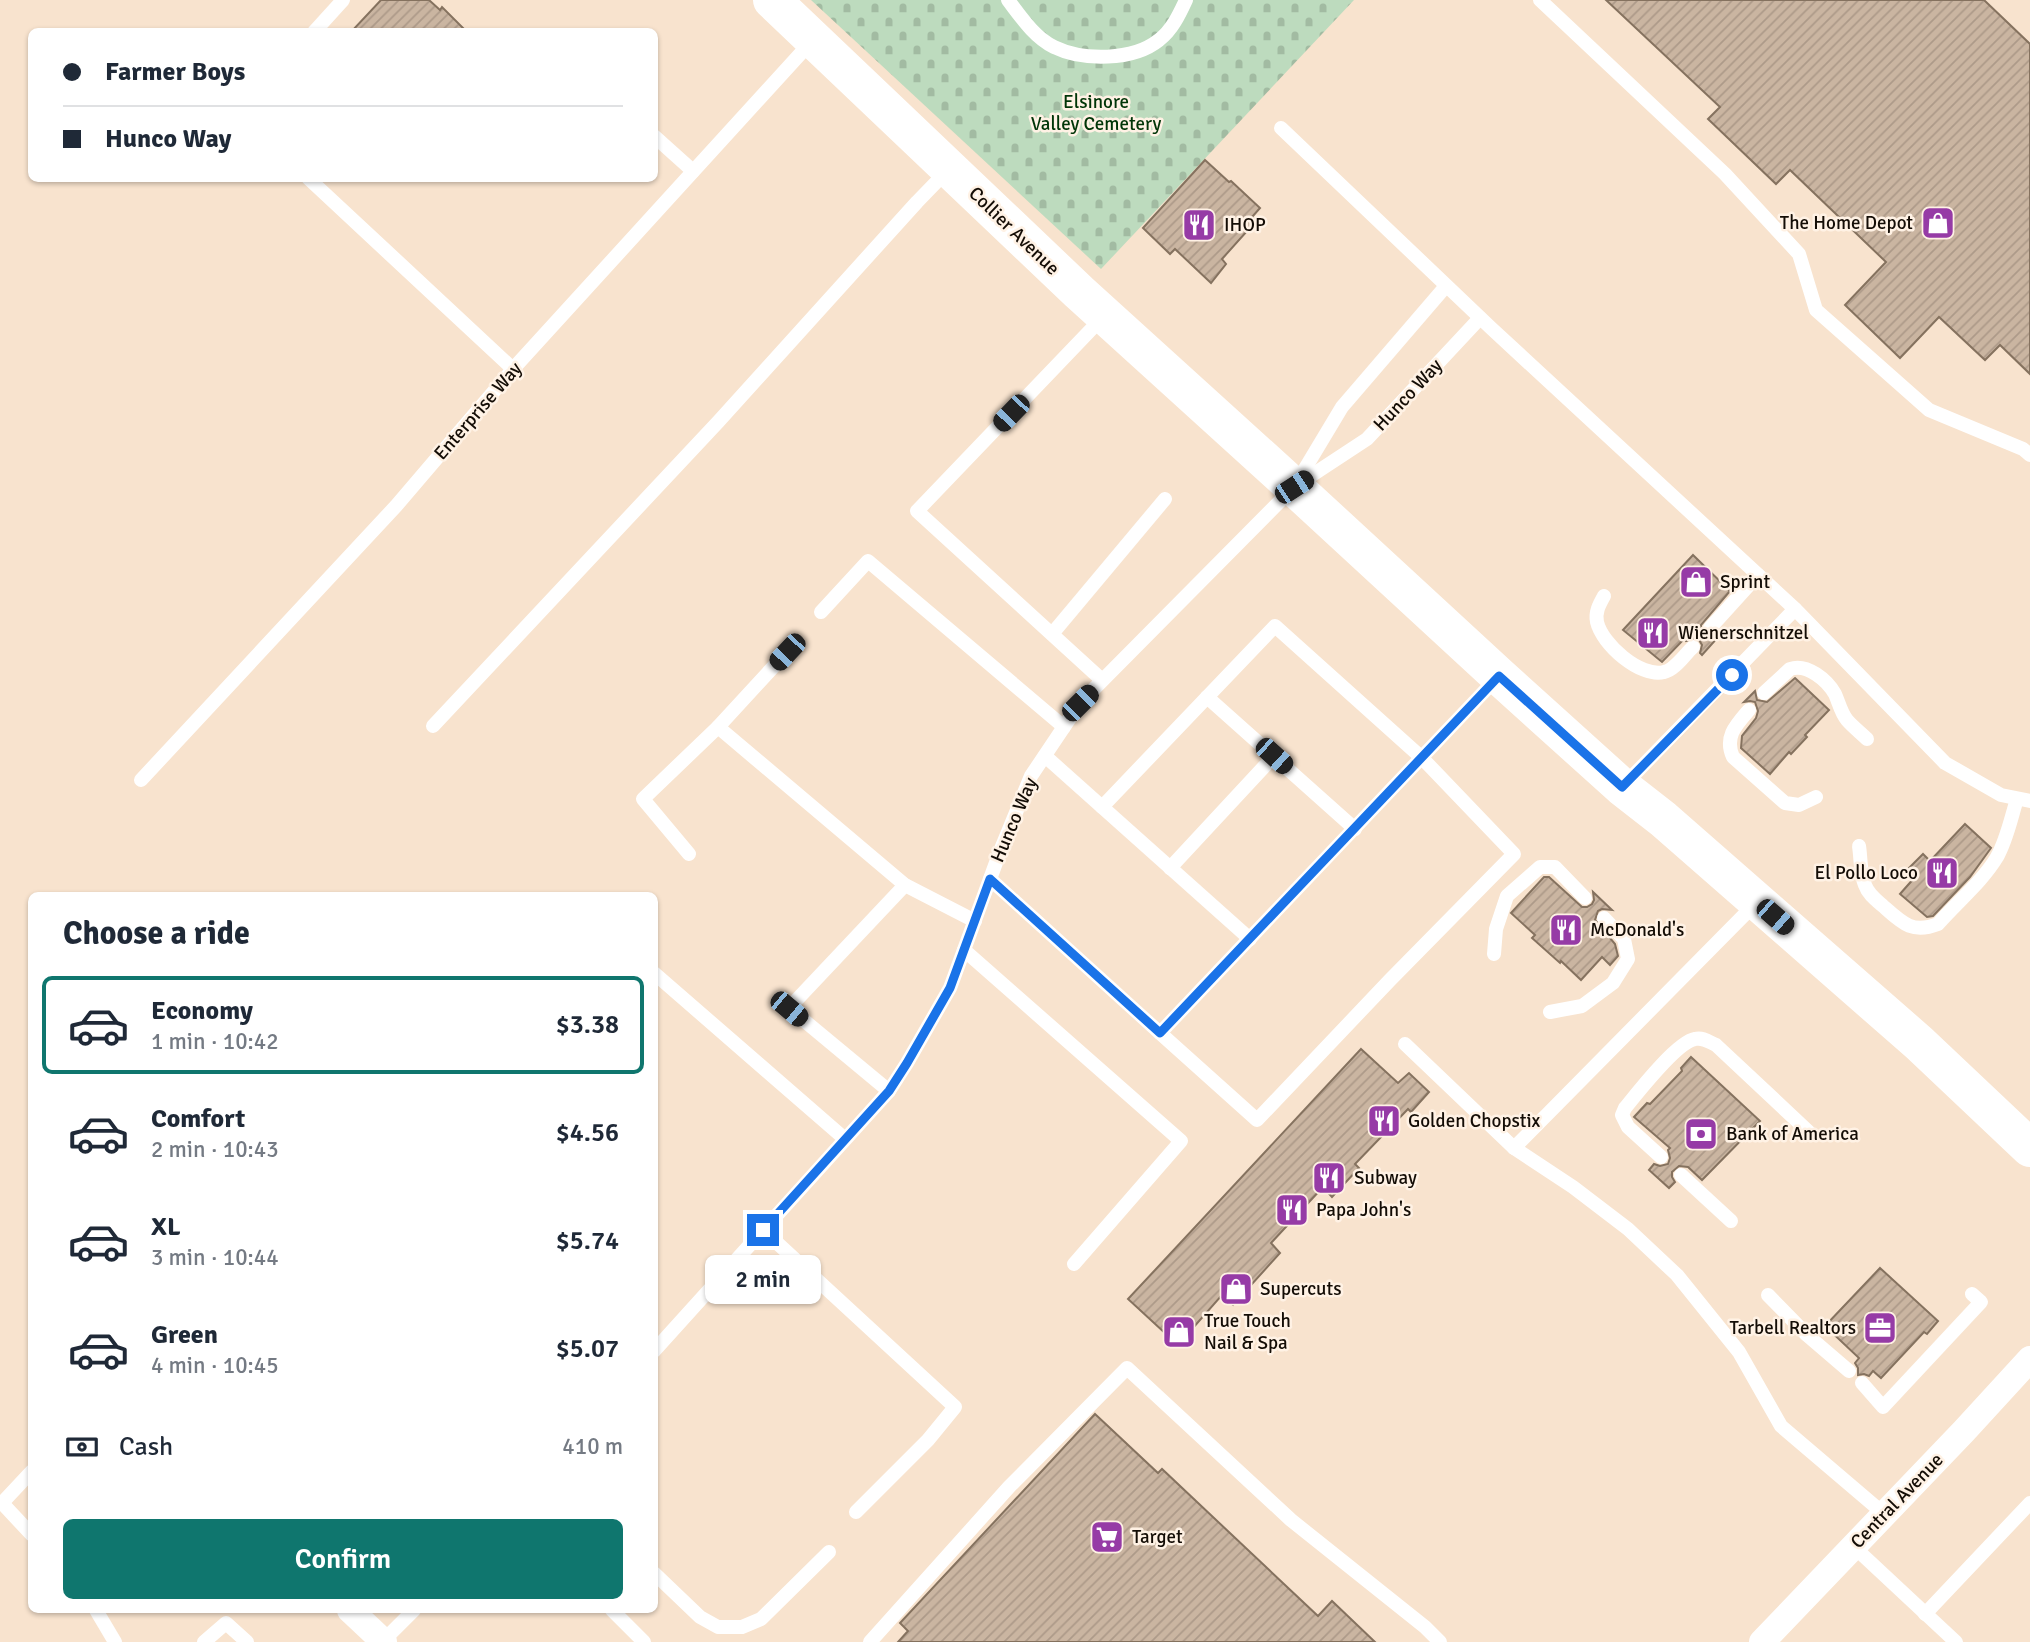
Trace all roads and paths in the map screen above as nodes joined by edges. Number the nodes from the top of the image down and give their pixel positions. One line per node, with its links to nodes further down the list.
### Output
1 (342, 0): 6 (lane)
2 (772, 0): 7 (main road, Collier Avenue)
3 (1009, 0): 4 (lane)
4 (1186, 0)
5 (1540, 0): 17 (lane)
6 (318, 28)
7 (813, 40): 10 (main road, Collier Avenue); 11 (lane, Enterprise Way)
8 (1281, 128): 13 (lane)
9 (658, 140): 11 (lane)
10 (949, 169): 14 (main road, Collier Avenue); 33 (lane)
11 (693, 171): 16 (lane, Enterprise Way)
12 (312, 182): 16 (lane)
13 (1446, 286): 15 (lane); 18 (lane, Hunco Way)
14 (1092, 304): 18 (main road, Collier Avenue); 25 (lane)
15 (1480, 318): 18 (lane, Hunco Way); 20 (lane)
16 (513, 369): 40 (lane, Enterprise Way)
17 (2030, 455)
18 (1294, 487): 28 (main road, Collier Avenue); 29 (lane, Hunco Way)
19 (1165, 499): 25 (lane)
20 (1758, 575): 22 (lane); 24 (lane)
21 (1604, 596): 26 (lane)
22 (1795, 609): 41 (lane); 43 (lane)
23 (821, 612): 35 (lane)
24 (1710, 628)
25 (1052, 634): 29 (lane)
26 (1693, 647)
27 (787, 652): 34 (lane)
28 (1499, 676): 39 (lane); 41 (main road, Collier Avenue)
29 (1102, 680): 35 (lane, Hunco Way)
30 (1764, 693): 36 (lane)
31 (1207, 697): 38 (lane); 39 (lane); 44 (lane)
32 (1749, 710): 42 (lane)
33 (433, 726)
34 (718, 727): 47 (lane); 50 (lane)
35 (1064, 727): 37 (lane, Hunco Way)
36 (1867, 739)
37 (1045, 756): 44 (lane); 49 (lane, Hunco Way)
38 (1274, 756): 45 (lane); 48 (lane)
39 (1422, 758): 45 (lane); 60 (lane)
40 (141, 780)
41 (1622, 787): 52 (main road, Collier Avenue)
42 (1816, 797)
43 (2024, 800): 46 (lane)
44 (1102, 807): 48 (lane)
45 (1354, 829): 55 (lane)
46 (1859, 846)
47 (689, 854)
48 (1170, 868): 55 (lane)
49 (990, 879): 54 (lane, Hunco Way); 60 (lane)
50 (905, 885): 54 (lane); 62 (lane)
51 (1585, 898): 57 (lane)
52 (1757, 902): 65 (lane); 66 (main road, Collier Avenue)
53 (1604, 918): 59 (lane)
54 (975, 921): 56 (lane, Hunco Way)
55 (1250, 939): 60 (lane)
56 (964, 950): 62 (lane, Hunco Way); 71 (lane)
57 (1494, 954)
58 (658, 976): 64 (lane)
59 (1550, 1012)
60 (1160, 1033)
61 (1405, 1044): 65 (lane)
62 (889, 1091): 64 (lane, Hunco Way)
63 (1811, 1135): 67 (lane)
64 (845, 1139): 70 (lane, Hunco Way)
65 (1514, 1148): 81 (lane)
66 (2030, 1148)
67 (1661, 1157)
68 (1681, 1175): 69 (lane)
69 (1731, 1221)
70 (763, 1230): 74 (lane, Hunco Way); 80 (lane)
71 (1074, 1264)
72 (1972, 1294): 77 (lane)
73 (1768, 1295): 76 (lane)
74 (658, 1347)
75 (2030, 1359): 81 (street, Central Avenue)
76 (1849, 1371)
77 (1862, 1383)
78 (28, 1475): 82 (lane)
79 (2030, 1503): 90 (lane)
80 (856, 1512)
81 (1884, 1513): 83 (street, Central Avenue)
82 (28, 1531)
83 (1853, 1546): 90 (lane); 98 (street, Central Avenue)
84 (829, 1552): 85 (lane)
85 (658, 1577)
86 (98, 1613): 91 (lane)
87 (353, 1613): 94 (street)
88 (411, 1613): 94 (lane)
89 (615, 1613): 95 (lane)
90 (1925, 1614): 99 (lane)
91 (116, 1642)
92 (205, 1642): 93 (lane)
93 (247, 1642)
94 (384, 1642)
95 (644, 1642)
96 (870, 1642): 97 (lane)
97 (1440, 1642)
98 (1762, 1642)
99 (1956, 1642)

